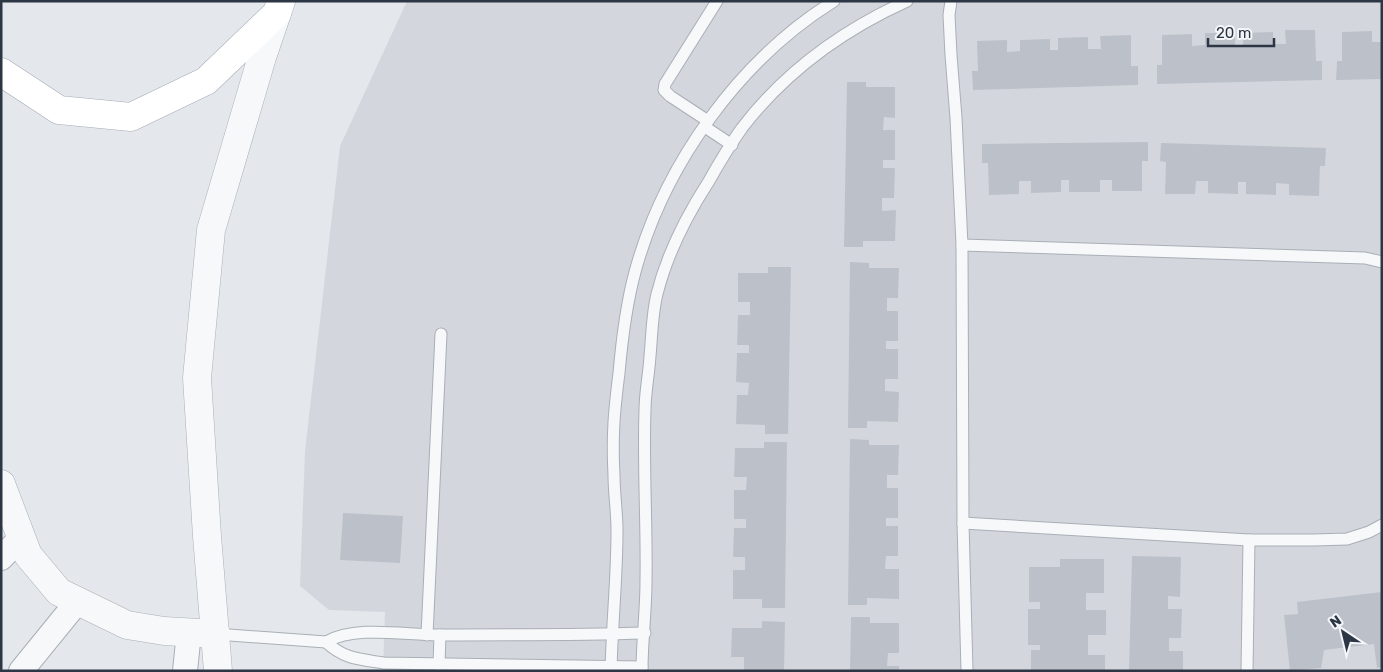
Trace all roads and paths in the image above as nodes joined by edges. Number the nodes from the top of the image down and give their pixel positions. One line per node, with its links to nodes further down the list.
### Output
1 (717, 1): 7 (lane)
2 (834, 1): 7 (lane)
3 (907, 1): 8 (lane)
4 (951, 1): 9 (lane)
5 (279, 7): 6 (main road); 21 (street)
6 (1, 72)
7 (706, 124): 8 (lane); 22 (lane)
8 (732, 145): 20 (lane)
9 (962, 245): 10 (lane); 13 (lane)
10 (1382, 262)
11 (441, 334): 23 (lane)
12 (1, 484): 15 (street)
13 (962, 522): 16 (lane); 33 (lane)
14 (1382, 525): 16 (lane)
15 (21, 538): 17 (street); 18 (street)
16 (1249, 540): 34 (lane)
17 (1, 558)
18 (78, 601): 19 (street); 30 (street)
19 (189, 632): 21 (street); 31 (street)
20 (645, 633): 22 (lane); 29 (lane)
21 (216, 634): 25 (lane); 32 (street)
22 (613, 634): 24 (lane); 28 (lane)
23 (427, 635): 24 (lane); 25 (lane)
24 (440, 635): 26 (lane)
25 (326, 642): 26 (lane)
26 (439, 664): 27 (lane)
27 (455, 668): 28 (lane)
28 (611, 669): 29 (lane)
29 (642, 669)
30 (21, 671)
31 (185, 671)
32 (218, 671)
33 (967, 671)
34 (1247, 671)

